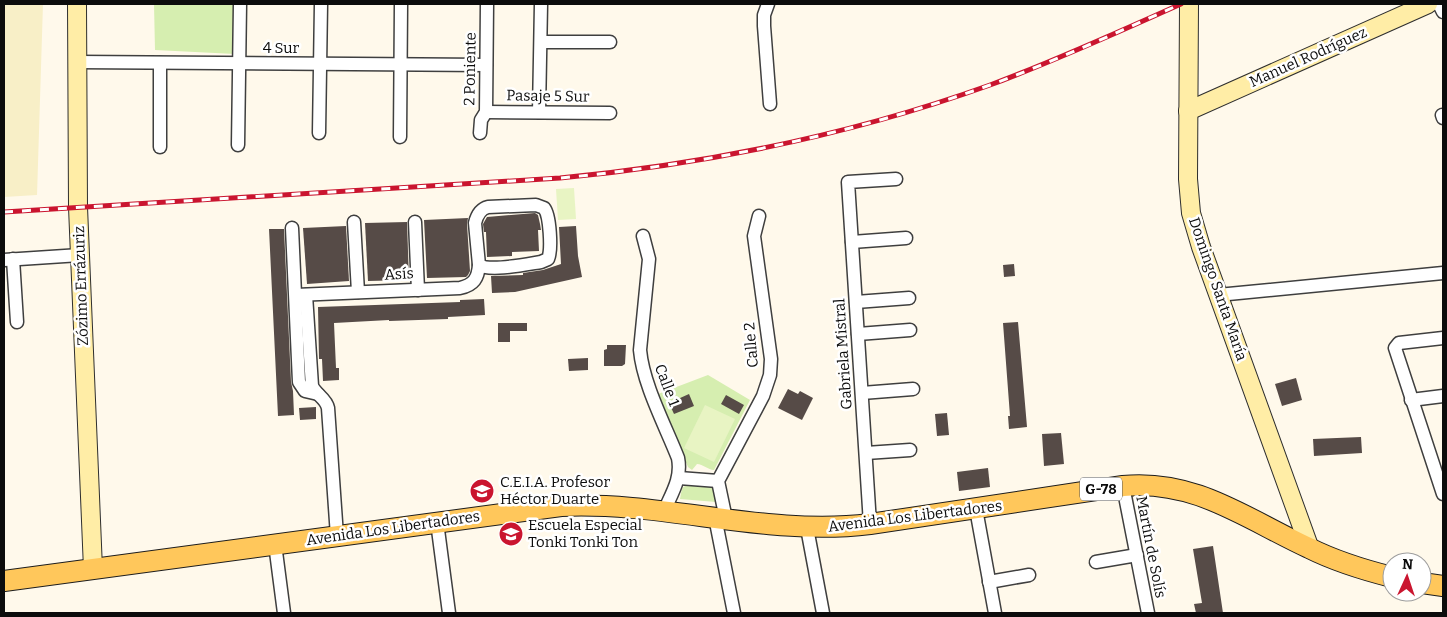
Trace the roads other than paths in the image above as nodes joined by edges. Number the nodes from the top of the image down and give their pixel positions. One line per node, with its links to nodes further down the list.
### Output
1 (77, 4): 14 (street, Zózimo Errázuriz)
2 (240, 4): 16 (street)
3 (321, 4): 17 (street)
4 (401, 4): 18 (street)
5 (487, 4): 19 (street, 2 Poniente)
6 (541, 4): 12 (street)
7 (768, 4): 20 (street)
8 (1189, 4): 21 (street, Domingo Santa María)
9 (1428, 4): 21 (street, Manuel Rodríguez)
10 (1439, 4): 11 (street)
11 (1443, 12)
12 (540, 42): 13 (street); 23 (street)
13 (610, 42)
14 (76, 62): 15 (street, 4 Sur); 38 (street, Zózimo Errázuriz)
15 (160, 63): 16 (street, 4 Sur); 29 (street)
16 (239, 64): 17 (street, 4 Sur); 28 (street)
17 (320, 64): 18 (street, 4 Sur); 25 (street)
18 (400, 65): 19 (street, 4 Sur); 27 (street)
19 (486, 65): 22 (street, 2 Poniente)
20 (770, 104)
21 (1188, 111): 45 (street, Domingo Santa María)
22 (486, 112): 23 (street, Pasaje 5 Sur); 26 (street, 2 Poniente)
23 (539, 112): 24 (street, Pasaje 5 Sur)
24 (610, 113)
25 (319, 133)
26 (480, 133)
27 (400, 137)
28 (238, 145)
29 (160, 147)
30 (896, 179): 37 (street, Gabriela Mistral)
31 (759, 216): 59 (street, Calle 2)
32 (354, 222): 43 (street)
33 (414, 222): 42 (street)
34 (292, 228): 44 (street)
35 (643, 236): 58 (street, Calle 1)
36 (906, 238): 37 (street)
37 (852, 242): 47 (street, Gabriela Mistral)
38 (80, 255): 39 (street); 75 (street, Zózimo Errázuriz)
39 (8, 260): 48 (street)
40 (479, 265): 40 (street); 42 (street, Asís)
41 (1443, 273): 45 (street)
42 (418, 290): 43 (street, Asís)
43 (358, 292): 44 (street, Asís)
44 (301, 295): 70 (street)
45 (1218, 295): 62 (street, Domingo Santa María)
46 (909, 298): 47 (street)
47 (856, 302): 50 (street, Gabriela Mistral)
48 (17, 322)
49 (910, 330): 50 (street)
50 (858, 334): 53 (street, Gabriela Mistral)
51 (1443, 338): 55 (street)
52 (913, 389): 53 (street)
53 (862, 393): 57 (street, Gabriela Mistral)
54 (1443, 396): 55 (street)
55 (1412, 400): 61 (street)
56 (910, 450): 57 (street)
57 (866, 453): 67 (street, Gabriela Mistral)
58 (679, 478): 59 (street); 64 (street)
59 (718, 481): 65 (street)
60 (1123, 486): 63 (main road, Avenida Los Libertadores / G-78); 69 (main road, Avenida Los Libertadores / G-78); 73 (street, Martín de Solís)
61 (1443, 494)
62 (1294, 505): 69 (street); 72 (street, Domingo Santa María)
63 (976, 509): 67 (main road, Avenida Los Libertadores / G-78); 79 (street)
64 (664, 511): 65 (main road, Avenida Los Libertadores / G-78); 66 (main road, Avenida Los Libertadores / G-78)
65 (721, 518): 68 (main road, Avenida Los Libertadores / G-78); 82 (street)
66 (437, 522): 70 (main road, Avenida Los Libertadores / G-78); 81 (street)
67 (870, 524): 68 (main road, Avenida Los Libertadores / G-78)
68 (806, 528): 83 (street)
69 (1271, 530): 72 (main road, Avenida Los Libertadores / G-78)
70 (337, 536): 71 (main road, Avenida Los Libertadores / G-78)
71 (275, 544): 75 (main road, Avenida Los Libertadores / G-78); 80 (street)
72 (1310, 549): 76 (main road, Avenida Los Libertadores / G-78)
73 (1136, 554): 74 (street); 85 (street, Martín de Solís)
74 (1096, 562)
75 (93, 569): 78 (main road, Avenida Los Libertadores / G-78)
76 (1382, 574)
77 (1029, 575): 79 (street)
78 (4, 581)
79 (989, 582): 84 (street)
80 (284, 613)
81 (449, 613)
82 (734, 613)
83 (823, 613)
84 (995, 613)
85 (1148, 613)

